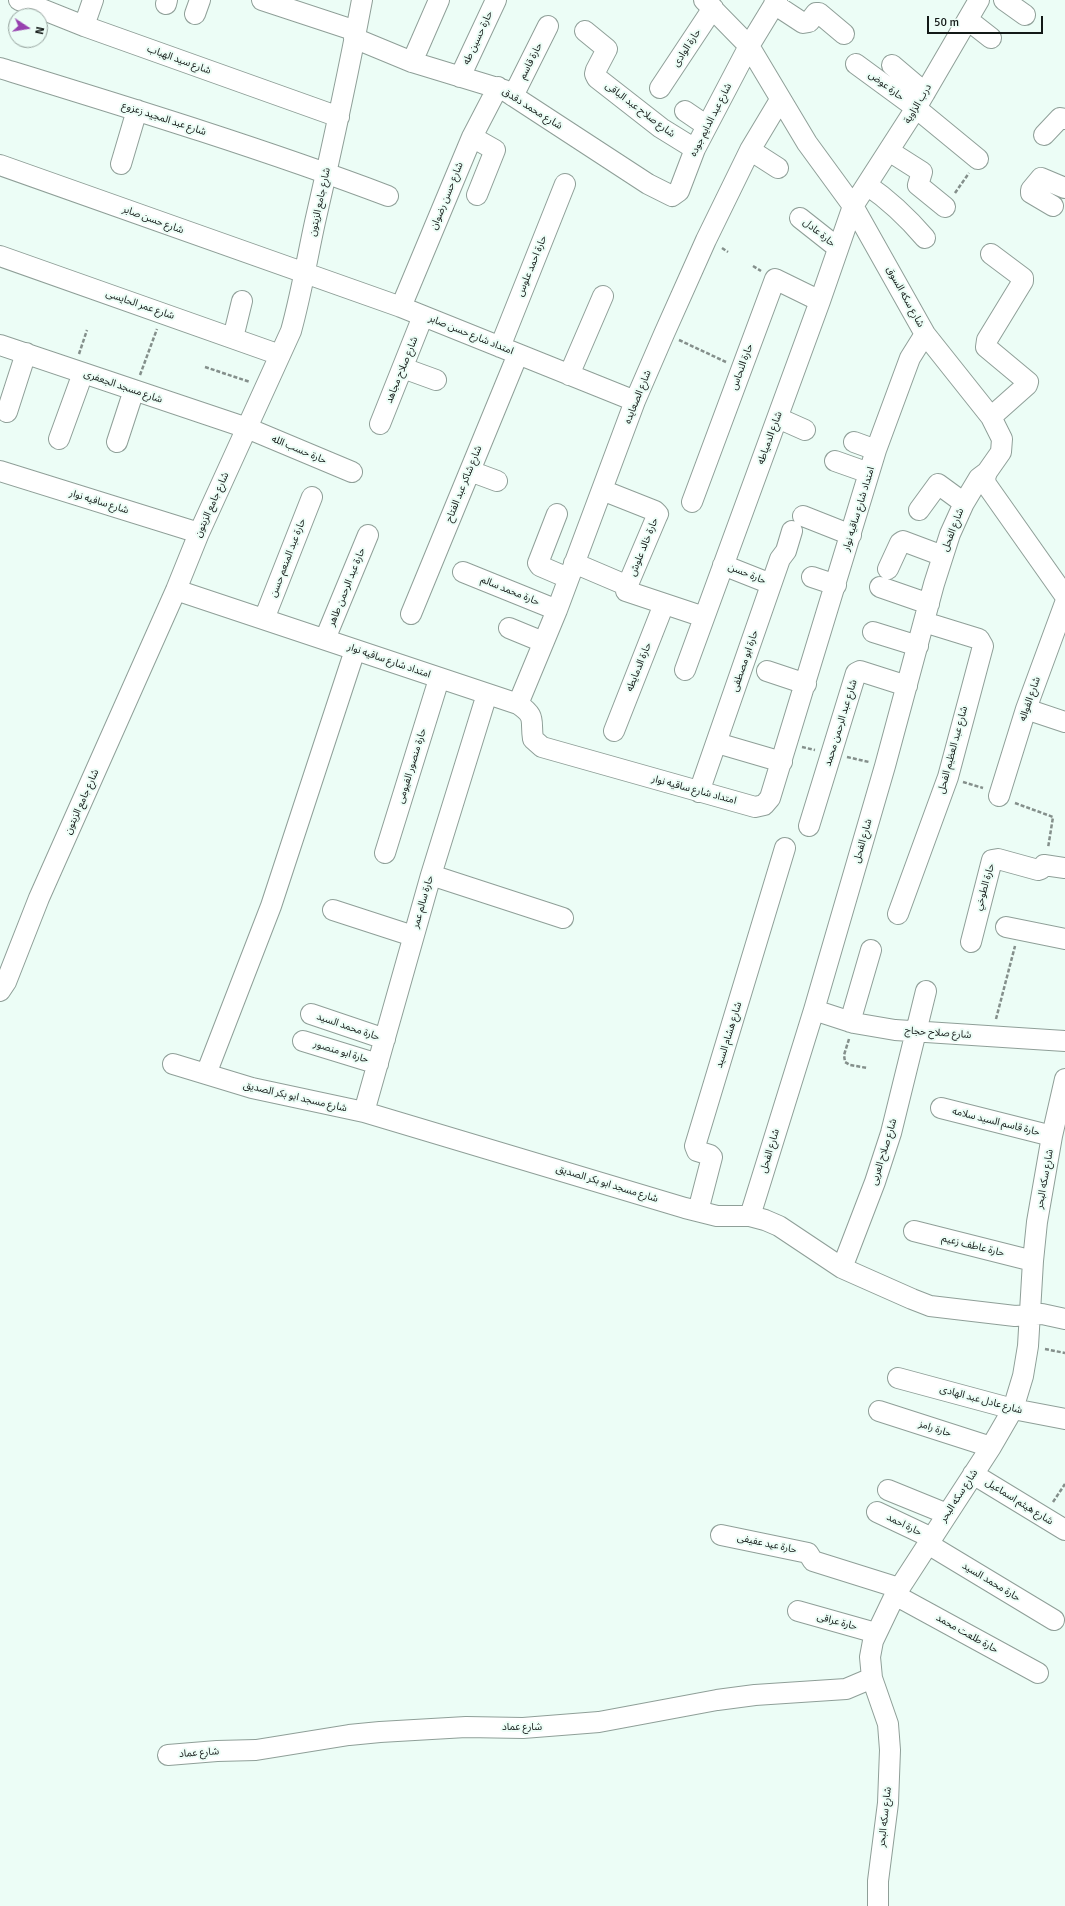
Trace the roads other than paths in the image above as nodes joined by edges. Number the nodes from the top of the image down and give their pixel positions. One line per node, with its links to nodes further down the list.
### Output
1 (19, 0): 13 (street, شارع سيد الهباب)
2 (93, 0): 13 (street)
3 (262, 0): 16 (street, شارع محمد دقدق)
4 (362, 0): 16 (street, شارع جامع الزيتون)
5 (439, 0): 20 (street)
6 (496, 0): 24 (street, حارة حسين طه)
7 (979, 0): 12 (street, درب الزاوية)
8 (1004, 0): 11 (street)
9 (776, 2): 17 (street); 19 (street, شارع عبد الدايم جوده)
10 (709, 4): 19 (street, شارع سكه السوق); 25 (street, حارة الوادى)
11 (1026, 15)
12 (968, 20): 18 (street); 28 (street, درب الزاوية)
13 (84, 26): 31 (street, شارع سيد الهباب)
14 (548, 26): 26 (street, حارة قاسم)
15 (585, 31): 36 (street, شارع صلاح عبد الباقى)
16 (355, 34): 20 (street, شارع محمد دقدق); 31 (street, شارع جامع الزيتون)
17 (844, 34)
18 (992, 38)
19 (749, 46): 27 (street, شارع سكه السوق); 33 (street, شارع عبد الدايم جوده)
20 (412, 62): 24 (street, شارع محمد دقدق)
21 (856, 64): 28 (street, حارة عوض)
22 (892, 65): 28 (street)
23 (0, 68): 29 (street, شارع عبد المجيد زعزوع)
24 (460, 77): 26 (street, شارع محمد دقدق)
25 (660, 88)
26 (506, 92): 35 (street, شارع حسن رضوان); 48 (street, شارع محمد دقدق)
27 (780, 100): 37 (street, شارع الصعايده); 50 (street, شارع سكه السوق)
28 (920, 101): 38 (street, درب الزاوية); 39 (street)
29 (137, 110): 40 (street); 43 (street, شارع عبد المجيد زعزوع)
30 (685, 110): 33 (street)
31 (339, 117): 43 (street, شارع جامع الزيتون)
32 (1065, 119): 34 (street)
33 (706, 126): 36 (street, شارع عبد الدايم جوده)
34 (1044, 135)
35 (472, 137): 47 (street); 62 (street, شارع حسن رضوان)
36 (695, 149): 48 (street, شارع عبد الدايم جوده)
37 (750, 150): 42 (street); 75 (street, شارع الصعايده)
38 (889, 151): 45 (street, درب الزاوية); 52 (street)
39 (978, 159)
40 (121, 164)
41 (0, 165): 58 (street, شارع حسن صابر)
42 (778, 168)
43 (326, 173): 49 (street, شارع عبد المجيد زعزوع); 58 (street, شارع جامع الزيتون)
44 (565, 184): 67 (street, حارة احمد علوس)
45 (867, 184): 50 (street, درب الزاوية); 54 (street)
46 (1065, 188): 51 (street)
47 (477, 195)
48 (676, 195)
49 (388, 196)
50 (853, 206): 55 (street, شارع الدمياطه); 64 (street, شارع سكه السوق)
51 (1053, 206)
52 (946, 207)
53 (800, 218): 55 (street, حارة عادل)
54 (925, 238)
55 (838, 248): 61 (street, شارع الدمياطه)
56 (991, 254): 77 (street)
57 (0, 256): 65 (street, شارع عمر الحايسى)
58 (305, 275): 62 (street, امتداد شارع حسن صابر); 69 (street, شارع جامع الزيتون)
59 (603, 296): 72 (street)
60 (242, 301): 65 (street)
61 (820, 301): 78 (street, شارع الدمياطه); 95 (street, حارة النحاس)
62 (401, 307): 63 (street, امتداد شارع حسن صابر)
63 (423, 316): 67 (street, امتداد شارع حسن صابر); 70 (street, شارع صلاح مجاهد)
64 (925, 334): 77 (street, شارع سكه السوق); 85 (street, امتداد شارع ساقيه نوار)
65 (233, 338): 69 (street, شارع عمر الحايسى)
66 (0, 345): 68 (street, شارع مسجد الجعفرى)
67 (509, 350): 72 (street, امتداد شارع حسن صابر); 88 (street, شارع شاكر عبد الفتاح)
68 (26, 353): 71 (street, شارع مسجد الجعفرى); 76 (street)
69 (280, 355): 80 (street, شارع جامع الزيتون)
70 (403, 368): 73 (street); 79 (street, شارع صلاح مجاهد)
71 (78, 371): 74 (street, شارع مسجد الجعفرى); 82 (street)
72 (569, 375): 75 (street, امتداد شارع حسن صابر)
73 (436, 380)
74 (134, 390): 80 (street, شارع مسجد الجعفرى); 83 (street)
75 (635, 401): 93 (street, شارع الصعايده)
76 (7, 412)
77 (991, 417): 90 (street, شارع سكه السوق)
78 (778, 418): 81 (street); 103 (street, شارع الدمياطه)
79 (380, 424)
80 (247, 428): 89 (street, حارة حسب الله); 99 (street, شارع جامع الزيتون)
81 (805, 430)
82 (59, 439)
83 (117, 442)
84 (854, 442): 85 (street)
85 (876, 450): 91 (street, امتداد شارع ساقيه نوار)
86 (835, 461): 91 (street)
87 (0, 471): 99 (street, شارع سافيه نوار)
88 (470, 471): 92 (street); 118 (street, شارع شاكر عبد الفتاح)
89 (352, 472)
90 (987, 472): 96 (street, شارع الفحل); 113 (street)
91 (869, 473): 101 (street, امتداد شارع ساقيه نوار)
92 (497, 481)
93 (602, 490): 105 (street, شارع الصعايده); 105 (street, حارة خالد علوش)
94 (312, 497): 120 (street, حارة عبد المنعم حسن)
95 (692, 502)
96 (964, 503): 97 (street); 102 (street, شارع الفحل)
97 (919, 510)
98 (557, 514): 105 (street)
99 (199, 533): 111 (street, شارع جامع الزيتون)
100 (368, 535): 123 (street, حارة عبد الرحمن طاهر)
101 (851, 535): 108 (street, حارة ابو مصطفى); 109 (street, امتداد شارع ساقيه نوار)
102 (943, 556): 104 (street); 117 (street, شارع الفحل)
103 (723, 565): 108 (street, حارة حسن); 119 (street, شارع الدمياطه)
104 (888, 569)
105 (571, 571): 116 (street, شارع الصعايده)
106 (463, 572): 116 (street, حارة محمد سالم)
107 (812, 577): 109 (street)
108 (771, 584): 137 (street, حارة ابو مصطفى)
109 (836, 586): 130 (street, امتداد شارع ساقيه نوار)
110 (880, 587): 117 (street)
111 (176, 590): 120 (street, امتداد شارع ساقيه نوار); 155 (street, شارع جامع الزيتون)
112 (626, 591): 115 (street)
113 (1065, 596)
114 (1065, 603): 134 (street, شارع الفواله)
115 (664, 604): 119 (street); 136 (street, حارة الدمايطه)
116 (556, 610): 124 (street, شارع الصعايده)
117 (927, 613): 125 (street, شارع الفحل); 147 (street, شارع عبد العظيم الفحل)
118 (411, 614)
119 (704, 618): 127 (street, شارع الدمياطه)
120 (264, 619): 123 (street, امتداد شارع ساقيه نوار)
121 (509, 628): 124 (street)
122 (873, 632): 125 (street)
123 (325, 640): 126 (street, امتداد شارع ساقيه نوار)
124 (543, 642): 133 (street, شارع الصعايده)
125 (918, 646): 131 (street, شارع الفحل)
126 (355, 650): 129 (street, امتداد شارع ساقيه نوار); 165 (street)
127 (685, 670)
128 (767, 671): 130 (street)
129 (439, 679): 132 (street, امتداد شارع ساقيه نوار); 143 (street, حارة منصور الفيومى)
130 (806, 684): 138 (street, امتداد شارع ساقيه نوار)
131 (907, 686): 141 (street, شارع عبد الرحمن محمد); 156 (street, شارع الفحل)
132 (487, 694): 133 (street, امتداد شارع ساقيه نوار); 145 (street, حارة سالم عمر)
133 (518, 704): 139 (street, امتداد شارع ساقيه نوار)
134 (1026, 709): 135 (street); 140 (street, شارع الفواله)
135 (1065, 722)
136 (614, 731)
137 (716, 743): 138 (street); 139 (street, حارة ابو مصطفى)
138 (782, 762): 139 (street, امتداد شارع ساقيه نوار)
139 (699, 792)
140 (999, 796)
141 (809, 826)
142 (786, 848): 170 (street, شارع هشام السيد)
143 (385, 853)
144 (1065, 868): 152 (street, حارة الطوخي)
145 (431, 875): 148 (street); 150 (street, حارة سالم عمر)
146 (333, 910): 150 (street)
147 (898, 914)
148 (563, 918)
149 (1012, 929): 151 (street)
150 (413, 936): 160 (street, حارة سالم عمر)
151 (1065, 939)
152 (971, 942)
153 (871, 950): 158 (street)
154 (926, 990): 159 (street, شارع صلاح العربى)
155 (0, 991)
156 (814, 1010): 158 (street, شارع صلاح حجاج); 171 (street, شارع الفحل)
157 (311, 1014): 160 (street, حارة محمد السيد)
158 (852, 1023): 159 (street, شارع صلاح حجاج)
159 (916, 1032): 162 (street, شارع صلاح حجاج); 174 (street, شارع صلاح العربى)
160 (385, 1039): 164 (street, حارة سالم عمر)
161 (303, 1041): 164 (street, حارة ابو منصور)
162 (1065, 1041)
163 (172, 1064): 165 (street, شارع مسجد ابو بكر الصديق)
164 (378, 1064): 168 (street, حارة سالم عمر)
165 (206, 1074): 168 (street, شارع مسجد ابو بكر الصديق)
166 (1065, 1079): 169 (street, شارع سكه البحر)
167 (941, 1108): 169 (street, حارة قاسم السيد سلامه)
168 (364, 1112): 170 (street, شارع مسجد ابو بكر الصديق)
169 (1057, 1129): 173 (street, شارع سكه البحر)
170 (698, 1211): 171 (street, شارع مسجد ابو بكر الصديق)
171 (750, 1216): 174 (street, شارع مسجد ابو بكر الصديق)
172 (914, 1231): 173 (street, حارة عاطف زعيم)
173 (1033, 1261): 175 (street, شارع سكه البحر)
174 (842, 1268): 175 (street, شارع مسجد ابو بكر الصديق)
175 (1031, 1314): 176 (street, شارع مسجد ابو بكر الصديق); 178 (street, شارع سكه البحر)
176 (1065, 1319)
177 (898, 1378): 178 (street, شارع عادل عبد الهادى)
178 (1013, 1409): 180 (street, شارع عادل عبد الهادى); 181 (street, شارع سكه البحر)
179 (879, 1411): 181 (street, حارة رامز)
180 (1065, 1419)
181 (991, 1447): 182 (street, شارع سكه البحر)
182 (973, 1474): 185 (street, شارع سكه البحر); 186 (street, شارع هيثم اسماعيل)
183 (888, 1490): 185 (street)
184 (877, 1512): 188 (street, حارة احمد)
185 (947, 1514): 188 (street, شارع سكه البحر)
186 (1065, 1530)
187 (721, 1535): 189 (street, حارة عيد عفيفى)
188 (930, 1541): 189 (street, شارع سكه البحر); 191 (street, حارة محمد السيد)
189 (897, 1591): 192 (street, شارع سكه البحر); 193 (street, حارة طلعت محمد)
190 (798, 1611): 192 (street, حارة عراقى)
191 (1054, 1620)
192 (876, 1633): 194 (street, شارع سكه البحر)
193 (1038, 1673)
194 (872, 1678): 195 (street, شارع عماد); 196 (street, شارع سكه البحر)
195 (168, 1755)
196 (878, 1906)

